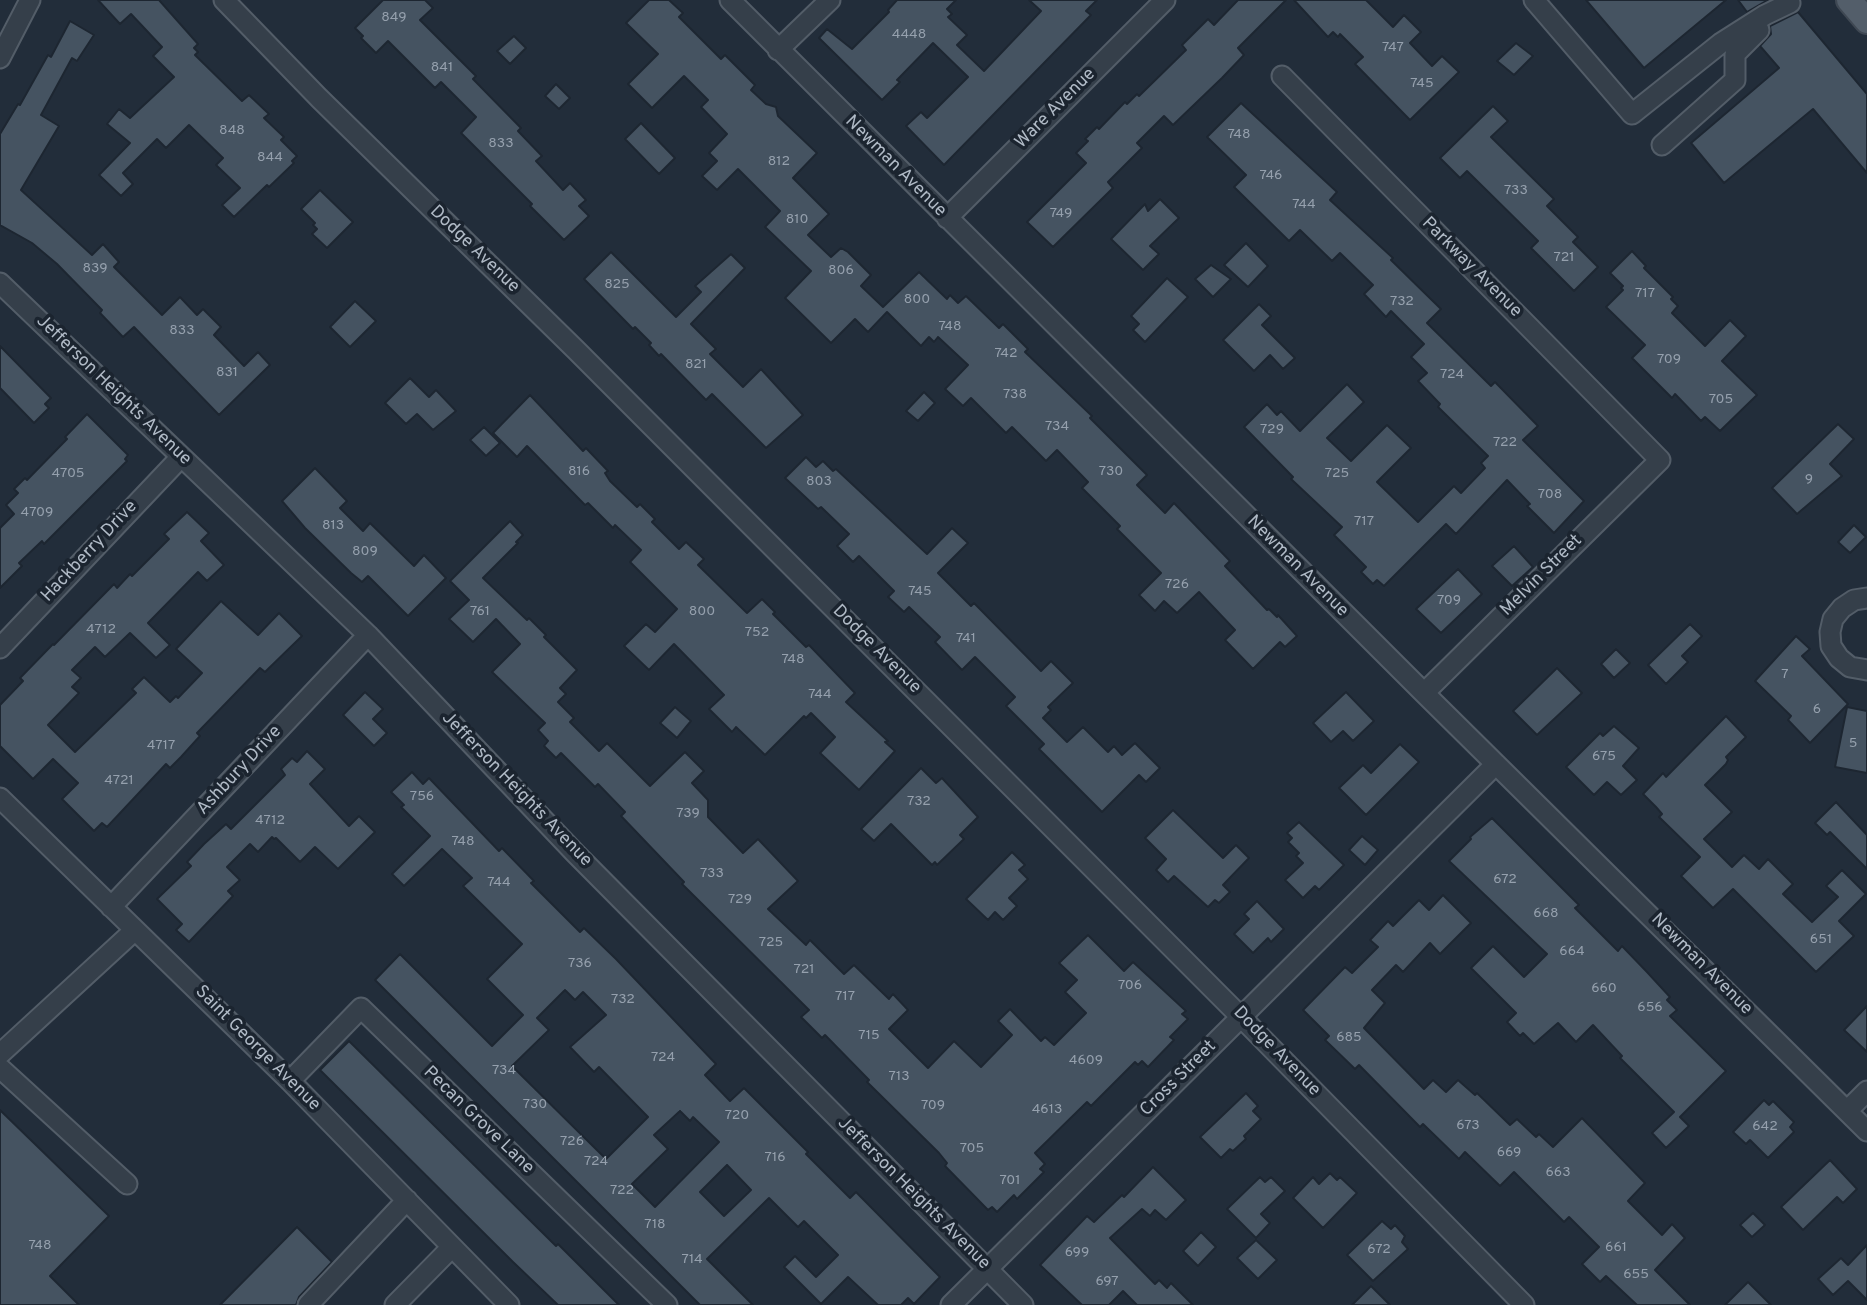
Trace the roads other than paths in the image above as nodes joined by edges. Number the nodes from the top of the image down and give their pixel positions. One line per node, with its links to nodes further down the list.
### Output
1 (30, 0): 11 (street)
2 (224, 0): 27 (street, Dodge Avenue)
3 (730, 0): 10 (street, Newman Avenue)
4 (830, 0): 10 (street)
5 (1165, 0): 14 (street, Ware Avenue)
6 (1534, 0): 8 (street)
7 (1849, 0): 9 (main road)
8 (1792, 2): 13 (street)
9 (1867, 21)
10 (778, 50): 14 (street, Newman Avenue)
11 (0, 58)
12 (1282, 76): 17 (street, Parkway Avenue)
13 (1662, 145)
14 (947, 218): 22 (street, Newman Avenue)
15 (0, 283): 16 (street, Jefferson Heights Avenue)
16 (181, 457): 19 (street, Jefferson Heights Avenue); 20 (street, Hackberry Drive)
17 (1660, 460): 22 (street, Melvin Street)
18 (1867, 598): 21 (street)
19 (368, 635): 25 (street, Ashbury Drive); 37 (street, Jefferson Heights Avenue)
20 (0, 648)
21 (1867, 670)
22 (1424, 693): 23 (street, Newman Avenue)
23 (1496, 764): 27 (street, Cross Street); 32 (street, Newman Avenue)
24 (0, 798): 25 (street, Saint George Avenue)
25 (111, 907): 26 (street, Saint George Avenue)
26 (135, 930): 28 (street); 30 (street, Saint George Avenue)
27 (1242, 1018): 37 (street, Cross Street); 44 (street, Dodge Avenue)
28 (0, 1054)
29 (0, 1068): 34 (street)
30 (290, 1081): 35 (street, Saint George Avenue); 41 (street, Pecan Grove Lane)
31 (1867, 1091): 32 (street)
32 (1848, 1111): 33 (street, Newman Avenue)
33 (1867, 1130)
34 (127, 1184)
35 (407, 1200): 36 (street, Saint George Avenue); 38 (street)
36 (452, 1247): 39 (street); 40 (street, Saint George Avenue)
37 (987, 1269): 42 (street, Cross Street); 43 (street, Jefferson Heights Avenue)
38 (309, 1305)
39 (395, 1305)
40 (509, 1305)
41 (667, 1305)
42 (951, 1305)
43 (1023, 1305)
44 (1524, 1305)

